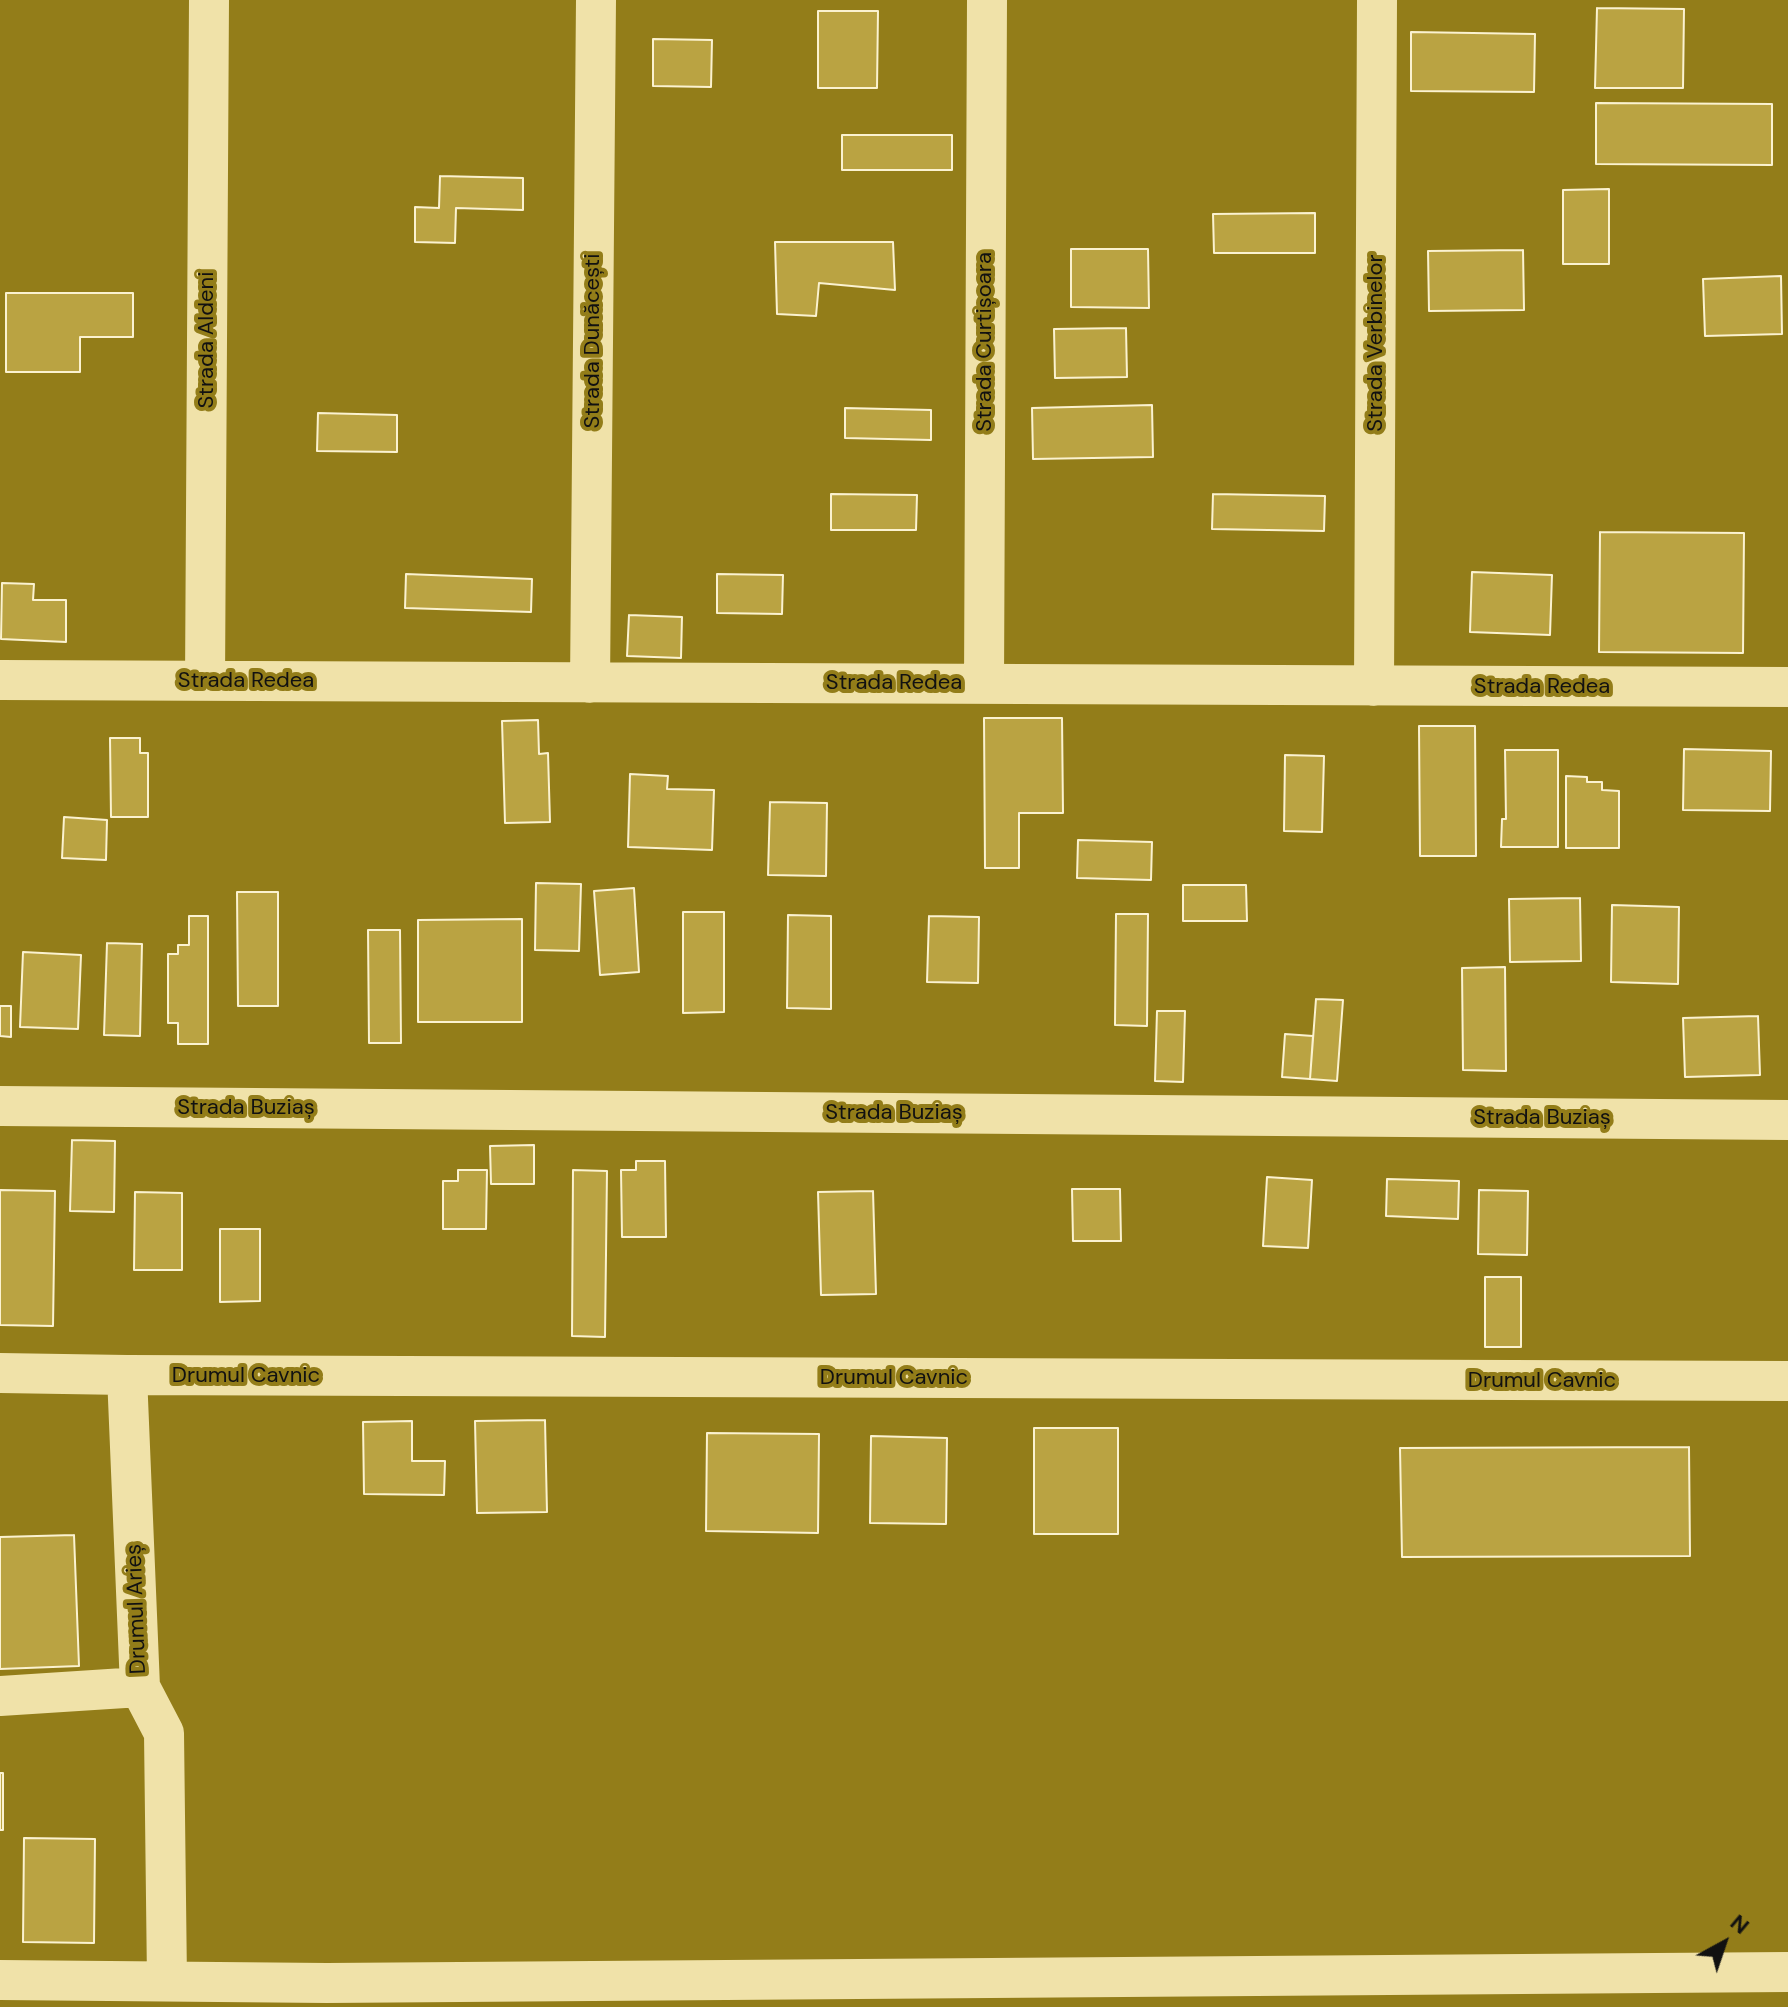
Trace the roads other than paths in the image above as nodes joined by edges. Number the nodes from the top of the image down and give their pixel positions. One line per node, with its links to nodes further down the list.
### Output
1 (209, 0): 6 (street, Strada Aldeni)
2 (596, 0): 7 (street, Strada Dunăcești)
3 (987, 0): 8 (street, Strada Curtișoara)
4 (1377, 0): 9 (street, Strada Verbinelor)
5 (0, 680): 6 (street, Strada Redea)
6 (205, 681): 7 (street, Strada Redea)
7 (590, 683): 8 (street, Strada Redea)
8 (984, 684): 9 (street, Strada Redea)
9 (1374, 686): 10 (street, Strada Redea)
10 (1788, 687)
11 (0, 1106): 12 (street, Strada Buziaș)
12 (1788, 1120)
13 (0, 1373): 14 (street, Drumul Cavnic)
14 (127, 1375): 15 (street, Drumul Cavnic); 16 (street, Drumul Arieș)
15 (1788, 1381)
16 (140, 1687): 17 (street); 20 (street, Drumul Arieș)
17 (0, 1696)
18 (1788, 1972): 20 (street)
19 (0, 1980): 20 (street)
20 (167, 1981)

